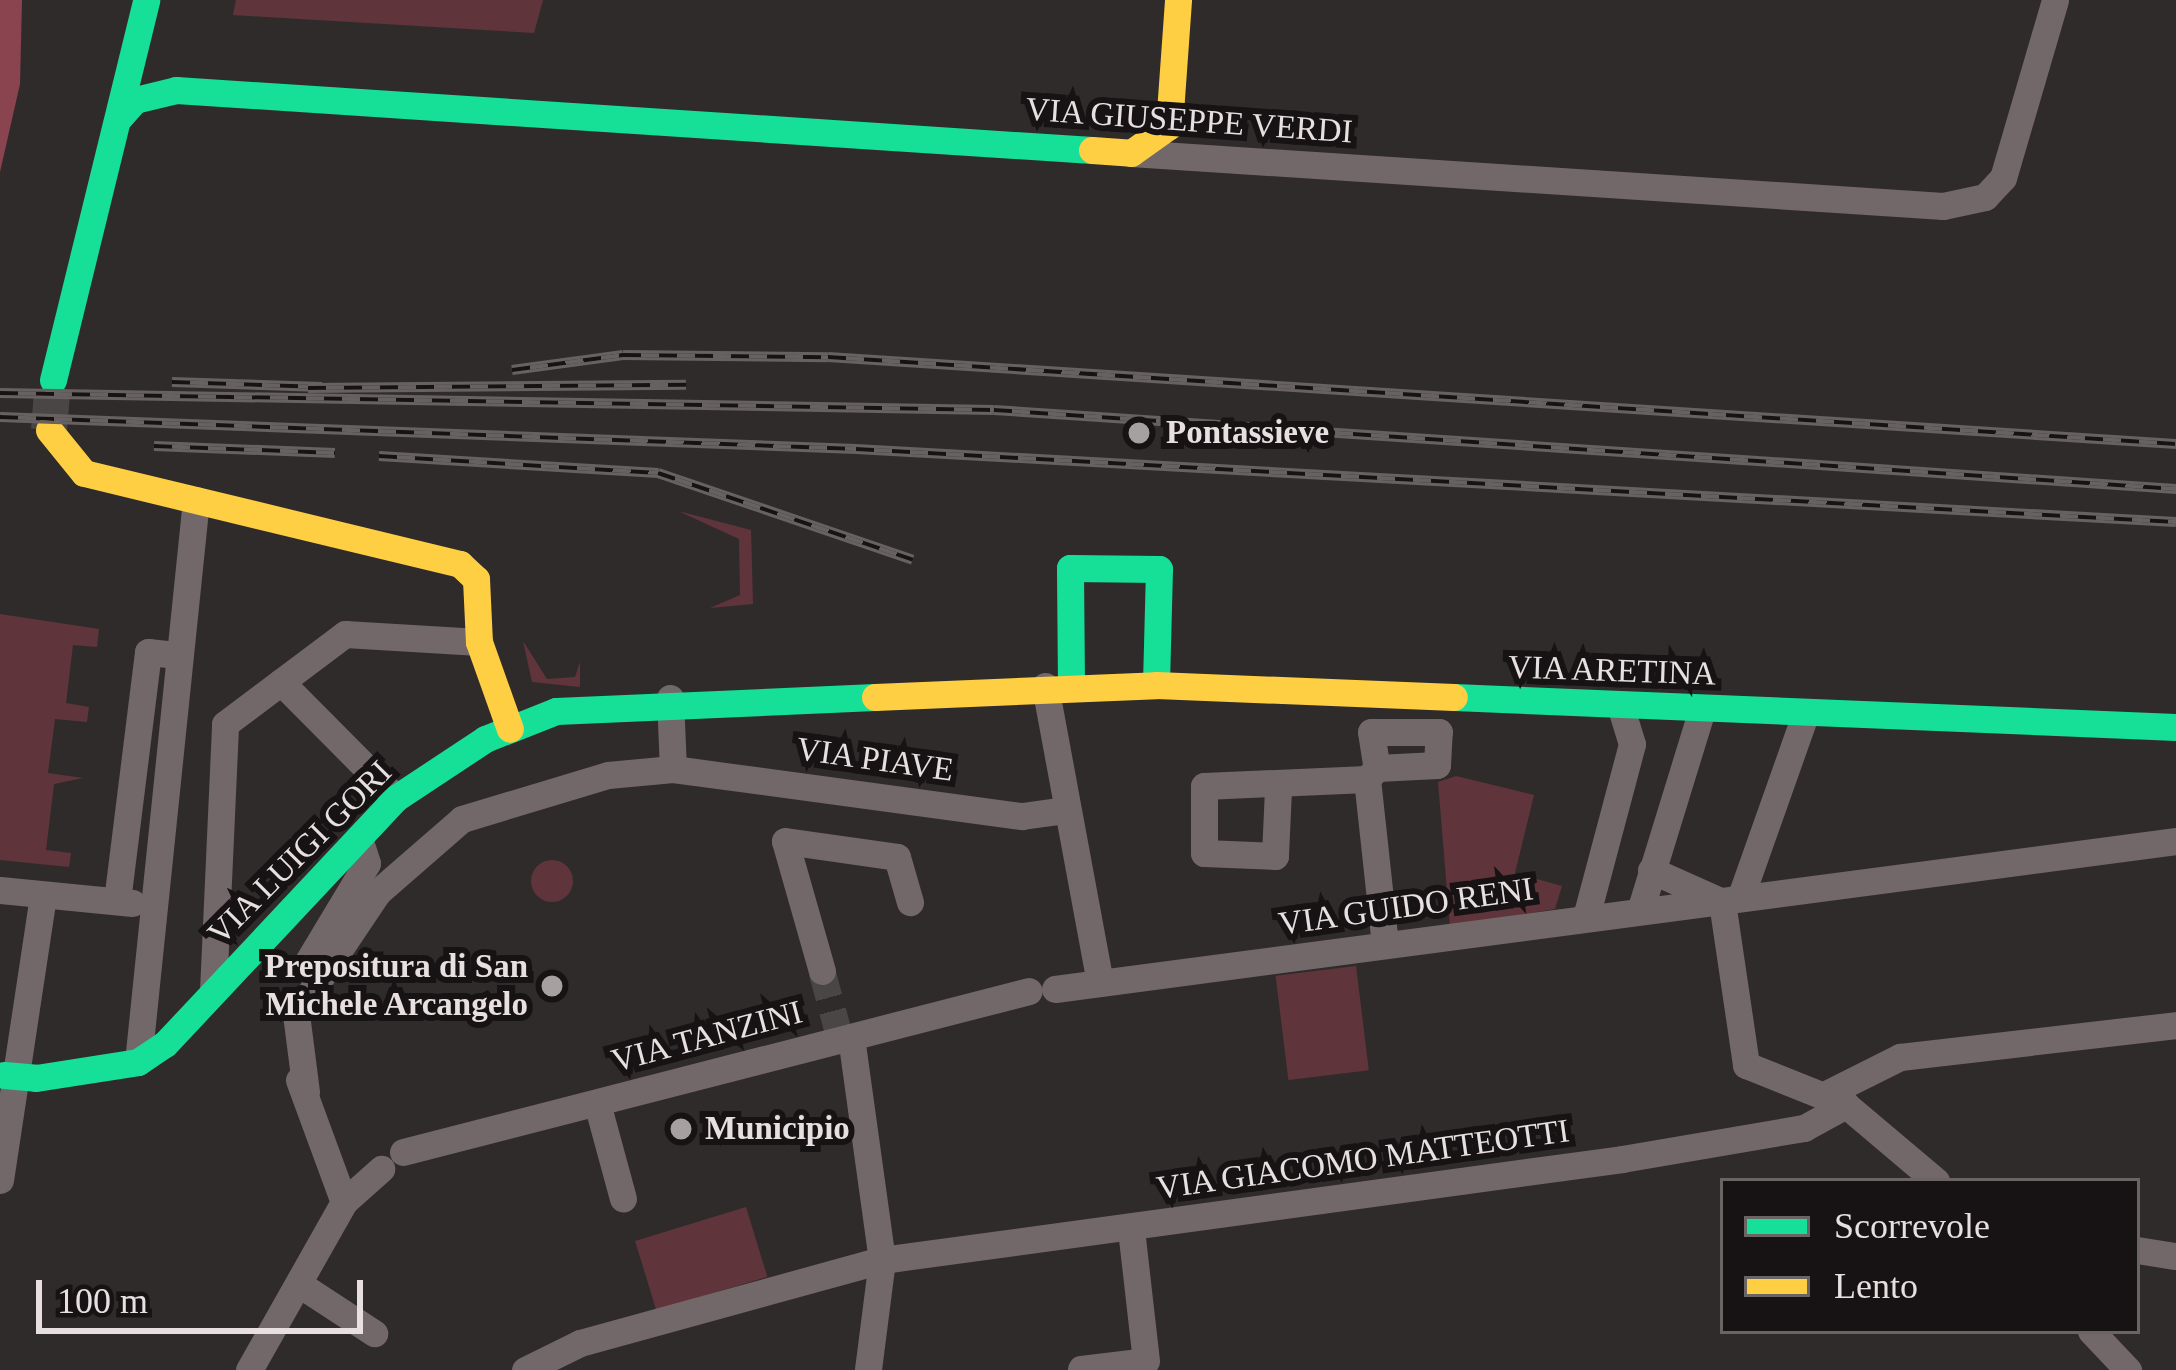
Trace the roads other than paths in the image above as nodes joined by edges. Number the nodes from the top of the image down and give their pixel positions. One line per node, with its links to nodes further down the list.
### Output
1 (1178, 0): 6 (street)
2 (2055, 0): 8 (street, VIA GIUSEPPE VERDI)
3 (144, 8): 4 (street); 5 (street)
4 (176, 90): 5 (street, VIA GIUSEPPE VERDI); 7 (street, VIA GIUSEPPE VERDI)
5 (120, 117): 9 (street)
6 (1169, 126): 7 (street); 8 (street)
7 (1131, 153): 8 (street, VIA GIUSEPPE VERDI)
8 (1190, 157)
9 (52, 380)
10 (50, 430): 11 (street)
11 (196, 500): 12 (street); 13 (street)
12 (236, 511): 13 (street); 14 (street)
13 (191, 537): 15 (street)
14 (479, 642): 16 (street); 24 (street)
15 (176, 655): 35 (street); 37 (street)
16 (281, 682): 27 (street); 43 (street)
17 (1156, 685): 18 (street, VIA ARETINA); 18 (street); 20 (street, VIA ARETINA)
18 (1058, 686): 19 (street, VIA ARETINA); 28 (street)
19 (670, 698): 24 (street, VIA LUIGI GORI); 25 (street)
20 (1620, 705): 21 (street, VIA ARETINA); 39 (street)
21 (1702, 710): 22 (street, VIA ARETINA); 31 (street)
22 (1804, 715): 23 (street, VIA ARETINA); 34 (street)
23 (2176, 727)
24 (509, 729): 27 (street, VIA LUIGI GORI)
25 (674, 769): 28 (street, VIA PIAVE); 48 (street, VIA PIAVE)
26 (1278, 789): 40 (street)
27 (396, 799): 29 (street, VIA LUIGI GORI)
28 (1065, 810): 42 (street)
29 (360, 841): 43 (street, VIA LUIGI GORI); 48 (street)
30 (2176, 841): 34 (street, VIA GUIDO RENI)
31 (1651, 870): 34 (street); 38 (street)
32 (0, 890): 33 (street)
33 (43, 895): 35 (street); 52 (street)
34 (1732, 897): 38 (street, VIA GUIDO RENI); 49 (street)
35 (117, 902): 37 (street)
36 (910, 902): 41 (street)
37 (148, 904): 46 (street)
38 (1640, 910): 39 (street, VIA GUIDO RENI)
39 (1586, 917): 40 (street, VIA GUIDO RENI)
40 (1385, 945): 42 (street, VIA GUIDO RENI)
41 (822, 971)
42 (1100, 983): 45 (street, VIA TANZINI)
43 (213, 991): 46 (street, VIA LUIGI GORI)
44 (2176, 1025): 49 (street, VIA GIACOMO MATTEOTTI)
45 (842, 1035): 50 (street, VIA TANZINI); 58 (street)
46 (138, 1062): 47 (street, bridge)
47 (2, 1075)
48 (306, 1092): 54 (street)
49 (1836, 1100): 51 (street); 55 (street, VIA GIACOMO MATTEOTTI)
50 (597, 1103): 53 (street); 54 (street, VIA TANZINI)
51 (1932, 1178)
52 (0, 1180)
53 (622, 1199)
54 (344, 1202): 59 (street)
55 (1131, 1229): 58 (street, VIA GIACOMO MATTEOTTI); 63 (street)
56 (2140, 1250): 57 (street)
57 (2176, 1256)
58 (882, 1260): 62 (street); 65 (street, VIA GIACOMO MATTEOTTI)
59 (298, 1284): 60 (street); 64 (street)
60 (374, 1333)
61 (2094, 1334): 66 (street)
62 (861, 1367)
63 (1081, 1369)
64 (249, 1370)
65 (525, 1370)
66 (2128, 1370)

